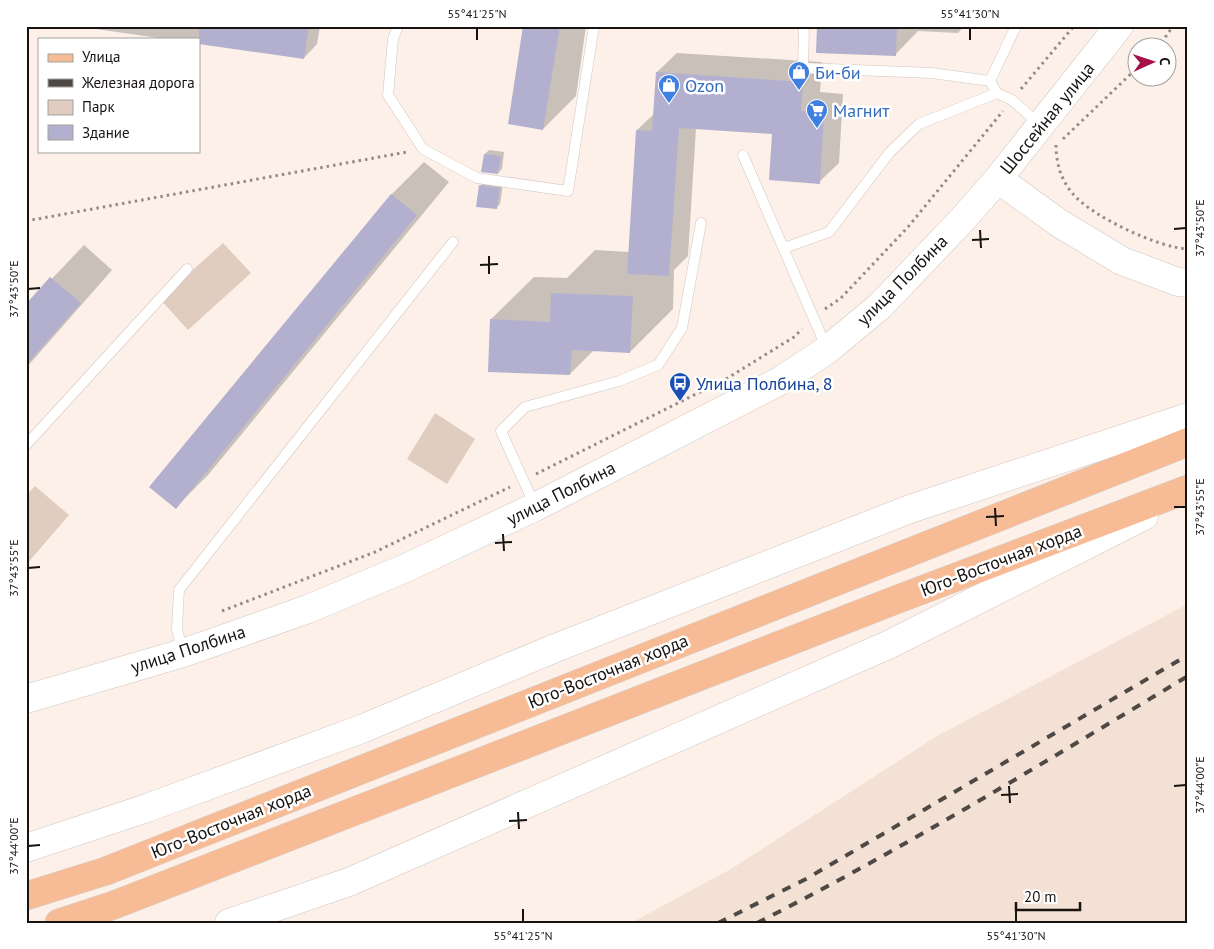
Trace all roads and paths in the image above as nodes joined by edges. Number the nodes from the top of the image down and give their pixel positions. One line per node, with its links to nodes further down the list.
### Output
1 (398, 26): 12 (lane)
2 (594, 26): 12 (lane)
3 (804, 26): 9 (lane)
4 (1016, 26): 9 (lane)
5 (1119, 26): 11 (main road, Шоссейная улица)
6 (1173, 26): 7 (path)
7 (1165, 38)
8 (1126, 78): 19 (path)
9 (990, 81): 10 (lane)
10 (996, 93): 11 (lane); 18 (lane)
11 (1040, 126): 14 (main road, Шоссейная улица)
12 (423, 149): 15 (path)
13 (743, 155): 18 (lane)
14 (998, 179): 21 (main road, Шоссейная улица); 22 (main road, улица Полбина)
15 (26, 220)
16 (701, 223): 28 (lane)
17 (454, 242): 29 (lane)
18 (784, 248): 22 (lane)
19 (1188, 249)
20 (186, 269): 25 (lane)
21 (1188, 283)
22 (827, 350): 28 (main road, улица Полбина)
23 (1188, 417): 31 (main road)
24 (1188, 442): 32 (main road, Юго-Восточная хорда)
25 (26, 445)
26 (1188, 489): 33 (main road, Юго-Восточная хорда)
27 (1188, 494): 34 (main road)
28 (536, 506): 29 (main road, улица Полбина)
29 (183, 653): 30 (main road, улица Полбина)
30 (26, 699)
31 (26, 848)
32 (26, 896)
33 (59, 923)
34 (229, 923)

